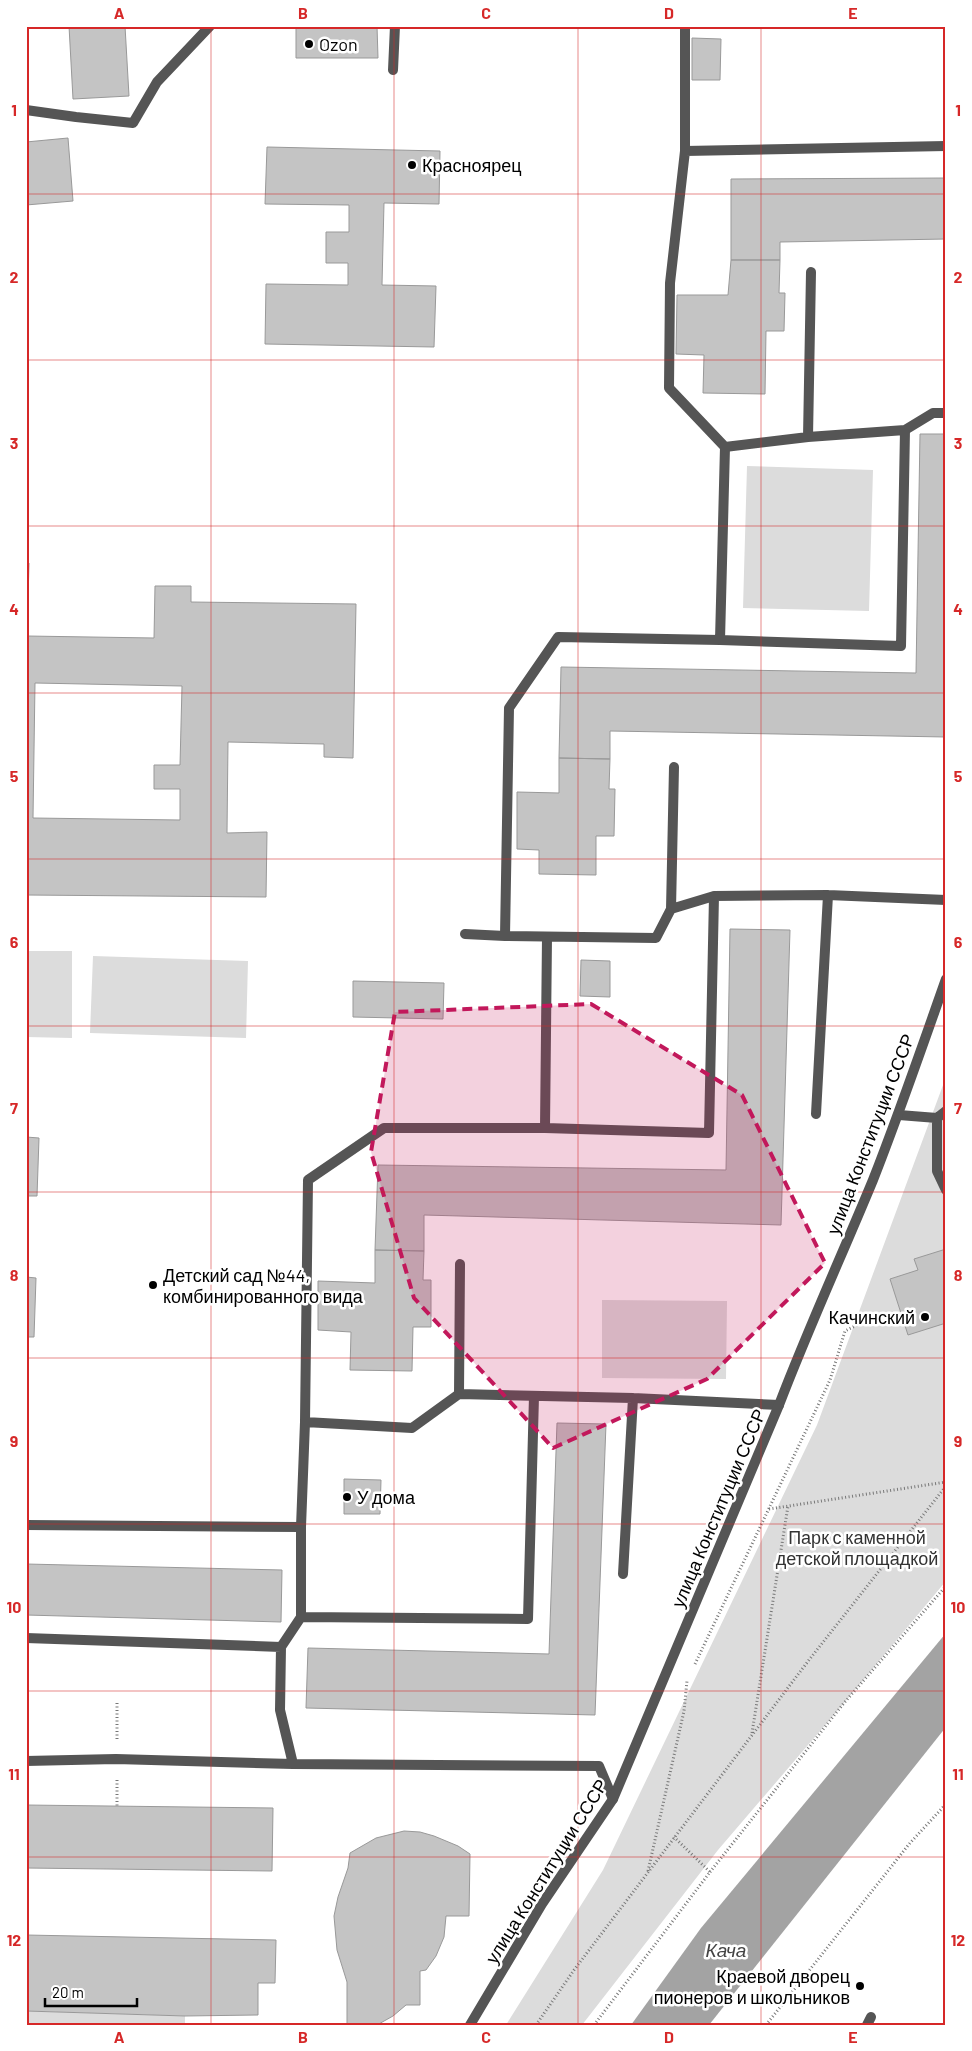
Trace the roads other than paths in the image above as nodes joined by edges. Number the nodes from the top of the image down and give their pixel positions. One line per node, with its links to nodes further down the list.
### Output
1 (210, 26): 5 (street)
2 (394, 26): 4 (street)
3 (686, 26): 7 (street)
4 (393, 70)
5 (26, 110)
6 (946, 146): 7 (street)
7 (685, 151): 12 (street)
8 (811, 272): 11 (street)
9 (946, 413): 10 (street)
10 (905, 430): 11 (street); 13 (street)
11 (808, 437): 12 (street)
12 (725, 447): 13 (street)
13 (720, 640): 20 (street)
14 (674, 767): 18 (street)
15 (828, 895): 16 (street); 17 (street); 24 (street)
16 (714, 896): 18 (street); 27 (street)
17 (946, 900)
18 (671, 908): 21 (street)
19 (465, 934): 20 (street)
20 (505, 936): 21 (street)
21 (547, 937): 27 (street)
22 (946, 980): 25 (street, улица Конституции СССР)
23 (946, 1111): 26 (street)
24 (816, 1114)
25 (899, 1115): 26 (street); 33 (street, улица Конституции СССР)
26 (937, 1118): 28 (street)
27 (545, 1128): 34 (street)
28 (946, 1190)
29 (460, 1264): 30 (street)
30 (459, 1394): 31 (street); 34 (street)
31 (534, 1396): 32 (street); 38 (street)
32 (633, 1398): 33 (street); 37 (street)
33 (778, 1405): 43 (street, улица Конституции СССР)
34 (305, 1422): 36 (street)
35 (26, 1525): 36 (street)
36 (301, 1527): 38 (street)
37 (623, 1574)
38 (301, 1617): 40 (street)
39 (26, 1638): 40 (street)
40 (281, 1647): 42 (street)
41 (26, 1761): 42 (street)
42 (293, 1764): 43 (street)
43 (613, 1799): 44 (street, улица Конституции СССР)
44 (470, 2025)

